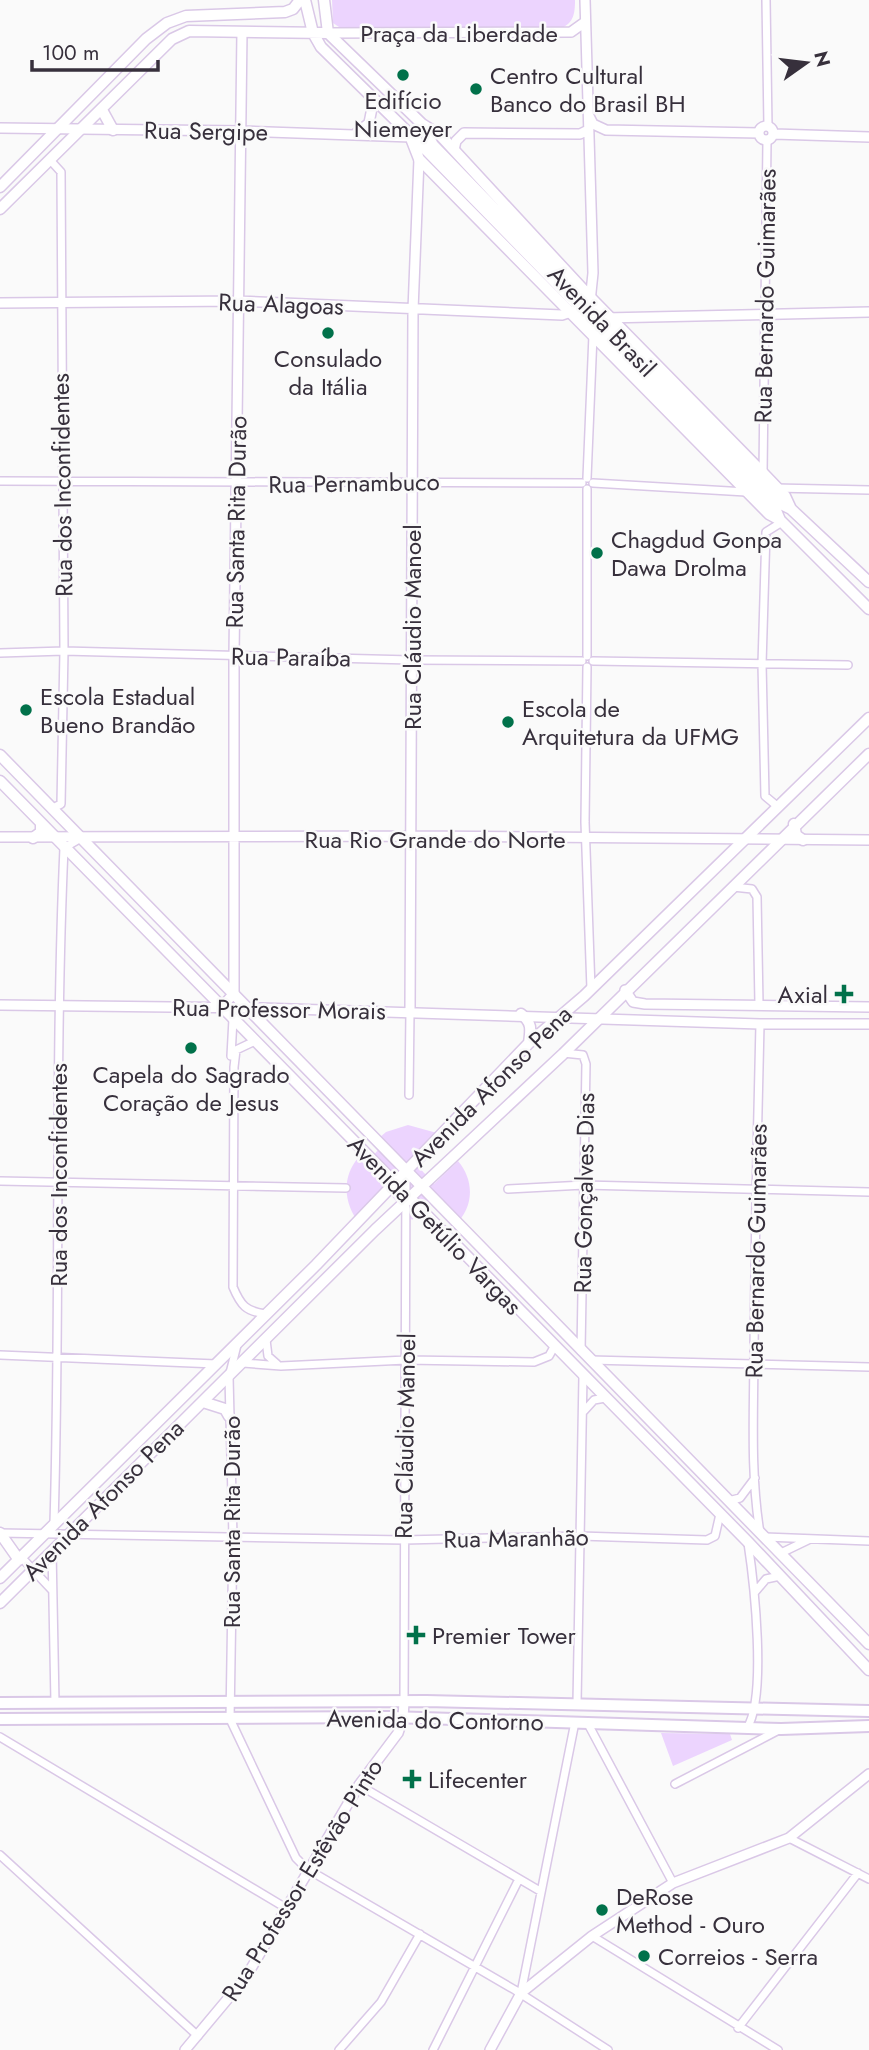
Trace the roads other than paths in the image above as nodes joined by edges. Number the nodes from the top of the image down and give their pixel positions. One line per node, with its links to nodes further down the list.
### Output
1 (302, 0): 6 (main road); 8 (main road)
2 (324, 0): 9 (main road, Praça da Liberdade)
3 (584, 0): 5 (street)
4 (766, 0): 22 (street, Rua Bernardo Guimarães)
5 (585, 22): 9 (street, Praça da Liberdade); 13 (street)
6 (167, 23): 10 (main road); 16 (main road)
7 (242, 32): 8 (main road, Praça da Liberdade); 10 (main road, Praça da Liberdade); 21 (street, Rua Santa Rita Durão)
8 (313, 33): 9 (main road, Praça da Liberdade); 11 (main road, Avenida Brasil)
9 (328, 33): 14 (main road, Avenida Brasil)
10 (172, 39): 12 (main road)
11 (371, 97): 23 (street); 24 (main road, Avenida Brasil)
12 (102, 110): 17 (main road); 18 (main road)
13 (588, 115): 19 (street); 20 (street)
14 (422, 124): 26 (main road, Avenida Brasil); 28 (main road, Avenida Brasil)
15 (0, 128): 16 (street, Rua Sergipe)
16 (59, 129): 17 (street, Rua Sergipe); 31 (main road)
17 (79, 129): 18 (street, Rua Sergipe); 30 (main road)
18 (113, 130): 21 (street, Rua Sergipe)
19 (588, 130): 27 (street); 28 (street)
20 (606, 130): 22 (street, Rua Bernardo Guimarães); 27 (street)
21 (242, 131): 23 (street, Rua Sergipe); 33 (street, Rua Santa Rita Durão)
22 (770, 133): 25 (street); 39 (street, Rua Bernardo Guimarães)
23 (354, 135): 24 (street, Rua Sergipe)
24 (411, 137): 26 (main road); 29 (main road, Avenida Brasil); 37 (main road, Avenida Brasil)
25 (869, 137)
26 (433, 145): 37 (main road, Avenida Brasil)
27 (588, 146): 37 (street)
28 (454, 150): 37 (main road, Avenida Brasil)
29 (419, 159): 36 (street, Rua Cláudio Manoel); 37 (main road, Avenida Brasil)
30 (51, 161): 32 (main road); 35 (street, Rua dos Inconfidentes)
31 (0, 187)
32 (0, 209)
33 (238, 300): 35 (street, Rua Alagoas); 36 (street, Rua Alagoas); 51 (street, Rua Santa Rita Durão)
34 (0, 303): 35 (street, Rua Alagoas)
35 (60, 303): 47 (street, Rua dos Inconfidentes)
36 (413, 310): 37 (street, Rua Alagoas); 49 (street, Rua Cláudio Manoel)
37 (582, 311): 41 (main road, Avenida Brasil); 41 (street, Rua Alagoas); 43 (main road, Avenida Brasil); 52 (main road, Avenida Brasil)
38 (869, 312): 39 (street, Rua Alagoas)
39 (765, 313): 40 (street, Rua Alagoas); 44 (street, Rua Bernardo Guimarães)
40 (637, 316): 41 (street, Rua Alagoas); 42 (street)
41 (610, 317): 42 (main road, Avenida Brasil)
42 (626, 333): 45 (main road, Avenida Brasil)
43 (593, 335): 50 (street); 52 (main road, Avenida Brasil)
44 (763, 451): 45 (street, Rua Bernardo Guimarães); 46 (street, Rua Bernardo Guimarães)
45 (749, 458): 46 (main road, Avenida Brasil)
46 (763, 472): 54 (main road, Avenida Brasil)
47 (63, 479): 48 (street, Rua Pernambuco); 51 (street, Rua Pernambuco); 58 (street, Rua dos Inconfidentes)
48 (0, 481)
49 (412, 481): 50 (street, Rua Pernambuco); 51 (street, Rua Pernambuco); 61 (street, Rua Cláudio Manoel)
50 (587, 483): 52 (street, Rua Pernambuco); 62 (street)
51 (237, 484): 60 (street, Rua Santa Rita Durão)
52 (756, 490): 54 (main road, Avenida Brasil); 54 (street, Rua Pernambuco); 55 (main road, Avenida Brasil)
53 (869, 490): 54 (street, Rua Pernambuco)
54 (782, 497): 55 (main road, Avenida Brasil); 56 (main road, Avenida Brasil)
55 (781, 521): 57 (main road, Avenida Brasil); 63 (street)
56 (869, 582)
57 (869, 609)
58 (64, 650): 59 (street, Rua Paraíba); 60 (street, Rua Paraíba); 70 (street, Rua dos Inconfidentes)
59 (0, 653)
60 (234, 656): 61 (street, Rua Paraíba); 78 (street, Rua Santa Rita Durão)
61 (411, 660): 62 (street, Rua Paraíba); 73 (street, Rua Cláudio Manoel)
62 (587, 662): 63 (street, Rua Paraíba); 80 (street)
63 (762, 664): 64 (street, Rua Paraíba); 69 (street)
64 (848, 665)
65 (869, 718): 69 (main road, Avenida Afonso Pena)
66 (869, 754): 72 (main road, Avenida Afonso Pena)
67 (0, 755): 70 (main road, Avenida Getúlio Vargas)
68 (0, 781): 71 (main road, Avenida Getúlio Vargas)
69 (777, 806): 81 (main road, Avenida Afonso Pena)
70 (53, 808): 75 (main road, Avenida Getúlio Vargas)
71 (41, 824): 76 (main road); 77 (main road, Avenida Getúlio Vargas)
72 (794, 824): 79 (main road); 82 (main road, Avenida Afonso Pena)
73 (412, 836): 78 (street, Rua Rio Grande do Norte); 80 (street, Rua Rio Grande do Norte); 96 (street, Rua Cláudio Manoel)
74 (0, 837): 76 (street, Rua Rio Grande do Norte)
75 (82, 837): 77 (street, Rua Rio Grande do Norte); 78 (street, Rua Rio Grande do Norte); 84 (street); 88 (main road, Avenida Getúlio Vargas)
76 (33, 838): 77 (street, Rua Rio Grande do Norte)
77 (54, 838): 84 (main road, Avenida Getúlio Vargas)
78 (234, 838): 88 (street, Rua Santa Rita Durão)
79 (803, 839): 82 (street, Rua Rio Grande do Norte); 83 (street, Rua Rio Grande do Norte)
80 (589, 840): 81 (street, Rua Rio Grande do Norte); 86 (street)
81 (743, 840): 82 (street, Rua Rio Grande do Norte); 86 (main road, Avenida Afonso Pena)
82 (778, 840): 85 (main road, Avenida Afonso Pena)
83 (869, 841)
84 (64, 848): 92 (street, Rua dos Inconfidentes); 94 (main road, Avenida Getúlio Vargas)
85 (732, 887): 87 (main road, Avenida Afonso Pena); 90 (street)
86 (591, 989): 98 (main road, Avenida Afonso Pena)
87 (625, 990): 89 (street); 99 (main road, Avenida Afonso Pena)
88 (234, 993): 94 (street); 95 (main road, Avenida Getúlio Vargas)
89 (645, 1004): 90 (street); 101 (street)
90 (759, 1004): 93 (street)
91 (0, 1005): 92 (street, Rua Professor Morais)
92 (57, 1006): 94 (street, Rua Professor Morais); 111 (street, Rua dos Inconfidentes)
93 (869, 1007)
94 (222, 1008): 95 (street, Rua Professor Morais); 100 (main road, Avenida Getúlio Vargas)
95 (249, 1008): 96 (street, Rua Professor Morais); 109 (main road, Avenida Getúlio Vargas)
96 (410, 1012): 97 (street, Rua Professor Morais); 108 (street, Rua Cláudio Manoel)
97 (521, 1014): 98 (street, Rua Professor Morais); 105 (main road)
98 (557, 1017): 99 (street, Rua Professor Morais); 105 (main road, Avenida Afonso Pena)
99 (600, 1017): 101 (street, Rua Professor Morais); 106 (main road, Avenida Afonso Pena)
100 (233, 1018): 104 (main road, Avenida Getúlio Vargas); 107 (street)
101 (645, 1020): 102 (street, Rua Professor Morais)
102 (760, 1024): 103 (street, Rua Professor Morais); 118 (street, Rua Bernardo Guimarães)
103 (869, 1024)
104 (255, 1041): 107 (street); 112 (main road, Avenida Getúlio Vargas)
105 (529, 1043): 109 (main road, Avenida Afonso Pena)
106 (563, 1054): 114 (street, Rua Gonçalves Dias); 115 (main road, Avenida Afonso Pena)
107 (234, 1067): 113 (street)
108 (409, 1095)
109 (406, 1171): 112 (main road, Avenida Afonso Pena); 115 (main road, Avenida Getúlio Vargas); 120 (street, Rua Cláudio Manoel)
110 (0, 1181): 111 (street)
111 (58, 1183): 113 (street); 127 (street, Rua dos Inconfidentes)
112 (394, 1183): 120 (main road, Avenida Getúlio Vargas); 121 (main road, Avenida Afonso Pena)
113 (232, 1184): 116 (street); 121 (street)
114 (584, 1185): 117 (street); 118 (street); 125 (street, Rua Gonçalves Dias)
115 (422, 1186): 120 (main road, Avenida Afonso Pena); 125 (main road, Avenida Getúlio Vargas)
116 (345, 1188)
117 (508, 1189)
118 (755, 1190): 119 (street); 133 (street, Rua Bernardo Guimarães)
119 (869, 1192)
120 (408, 1198): 122 (main road, Avenida Afonso Pena); 124 (main road, Avenida Getúlio Vargas); 128 (street, Rua Cláudio Manoel)
121 (265, 1314): 123 (main road, Avenida Afonso Pena)
122 (266, 1340): 130 (main road, Avenida Afonso Pena); 132 (street)
123 (238, 1341): 131 (main road, Avenida Afonso Pena); 136 (street, Rua Santa Rita Durão)
124 (554, 1347): 128 (street); 135 (main road, Avenida Getúlio Vargas)
125 (581, 1352): 129 (main road, Avenida Getúlio Vargas)
126 (0, 1355): 127 (street)
127 (59, 1356): 131 (street); 145 (street, Rua dos Inconfidentes)
128 (406, 1360): 132 (street); 153 (street, Rua Cláudio Manoel)
129 (589, 1360): 133 (street); 142 (main road, Avenida Getúlio Vargas)
130 (243, 1363): 132 (street); 136 (main road, Avenida Afonso Pena)
131 (217, 1364): 145 (main road, Avenida Afonso Pena)
132 (281, 1366)
133 (754, 1366): 134 (street); 141 (street, Rua Bernardo Guimarães)
134 (869, 1367)
135 (583, 1376): 137 (main road, Avenida Getúlio Vargas); 139 (street)
136 (229, 1377): 138 (main road, Avenida Afonso Pena); 140 (street, Rua Santa Rita Durão)
137 (605, 1398): 139 (street); 143 (main road, Avenida Getúlio Vargas)
138 (203, 1402): 140 (main road); 149 (main road, Avenida Afonso Pena)
139 (584, 1412): 150 (street)
140 (229, 1416): 151 (street, Rua Santa Rita Durão)
141 (755, 1478): 142 (street); 147 (street, Rua Bernardo Guimarães)
142 (728, 1501): 144 (main road, Avenida Getúlio Vargas)
143 (720, 1514): 150 (street, Rua Maranhão); 155 (main road, Avenida Getúlio Vargas)
144 (745, 1518): 147 (main road, Avenida Getúlio Vargas); 155 (main road)
145 (54, 1523): 148 (main road, Avenida Afonso Pena)
146 (0, 1533): 148 (street, Rua Maranhão); 158 (main road)
147 (763, 1535): 152 (street); 157 (main road, Avenida Getúlio Vargas)
148 (41, 1536): 149 (street, Rua Maranhão); 158 (main road, Avenida Afonso Pena)
149 (65, 1536): 151 (street, Rua Maranhão); 156 (main road, Avenida Afonso Pena)
150 (580, 1536): 153 (street, Rua Maranhão); 171 (street)
151 (233, 1537): 153 (street, Rua Maranhão); 170 (street, Rua Santa Rita Durão)
152 (812, 1539): 154 (street); 157 (street)
153 (404, 1540): 167 (street, Rua Cláudio Manoel)
154 (869, 1541)
155 (748, 1542): 160 (main road, Avenida Getúlio Vargas); 163 (street)
156 (52, 1550): 159 (main road, Avenida Afonso Pena); 162 (street)
157 (781, 1553): 160 (main road); 165 (main road, Avenida Getúlio Vargas)
158 (20, 1559): 159 (street); 161 (main road, Avenida Afonso Pena)
159 (33, 1569): 162 (street); 164 (main road, Avenida Afonso Pena)
160 (780, 1576): 163 (street); 166 (main road, Avenida Getúlio Vargas)
161 (0, 1578)
162 (53, 1590): 169 (street)
163 (755, 1593): 172 (street)
164 (0, 1603)
165 (869, 1644)
166 (869, 1670)
167 (404, 1702): 170 (main road, Avenida do Contorno); 171 (main road, Avenida do Contorno); 174 (street, Rua Professor Estêvão Pinto)
168 (0, 1703): 169 (main road, Avenida do Contorno)
169 (55, 1703): 170 (main road, Avenida do Contorno)
170 (231, 1703): 176 (street, Rua Santa Rita Durão)
171 (577, 1703): 172 (main road, Avenida do Contorno)
172 (756, 1709): 173 (main road, Avenida do Contorno); 179 (street)
173 (869, 1711)
174 (403, 1718): 176 (main road, Avenida do Contorno); 177 (main road, Avenida do Contorno); 184 (street, Rua Professor Estêvão Pinto)
175 (0, 1719): 176 (main road, Avenida do Contorno)
176 (230, 1719): 187 (street)
177 (581, 1722): 179 (main road, Avenida do Contorno); 191 (street); 192 (street)
178 (869, 1726): 180 (main road, Avenida do Contorno)
179 (747, 1728): 180 (main road, Avenida do Contorno)
180 (781, 1729): 183 (street)
181 (0, 1737): 193 (street)
182 (869, 1773): 185 (street)
183 (675, 1784)
184 (359, 1785): 187 (street, Rua Professor Estêvão Pinto); 189 (street)
185 (789, 1838): 188 (street); 191 (street)
186 (0, 1855): 199 (street)
187 (307, 1870): 193 (street, Rua Professor Estêvão Pinto); 194 (street)
188 (858, 1873): 190 (street); 198 (street)
189 (519, 1879): 192 (street); 196 (street)
190 (869, 1879)
191 (673, 1883): 195 (street)
192 (540, 1891): 197 (street)
193 (286, 1908): 199 (street, Rua Professor Estêvão Pinto)
194 (420, 1934): 196 (street); 202 (street)
195 (592, 1936): 197 (street); 198 (street)
196 (476, 1966): 197 (street); 203 (street)
197 (521, 1993): 200 (street); 204 (street)
198 (738, 2028): 206 (street)
199 (198, 2036): 201 (street, Rua Professor Estêvão Pinto)
200 (597, 2047): 205 (street)
201 (185, 2050)
202 (339, 2050)
203 (433, 2050)
204 (490, 2050)
205 (608, 2050)
206 (778, 2050)

